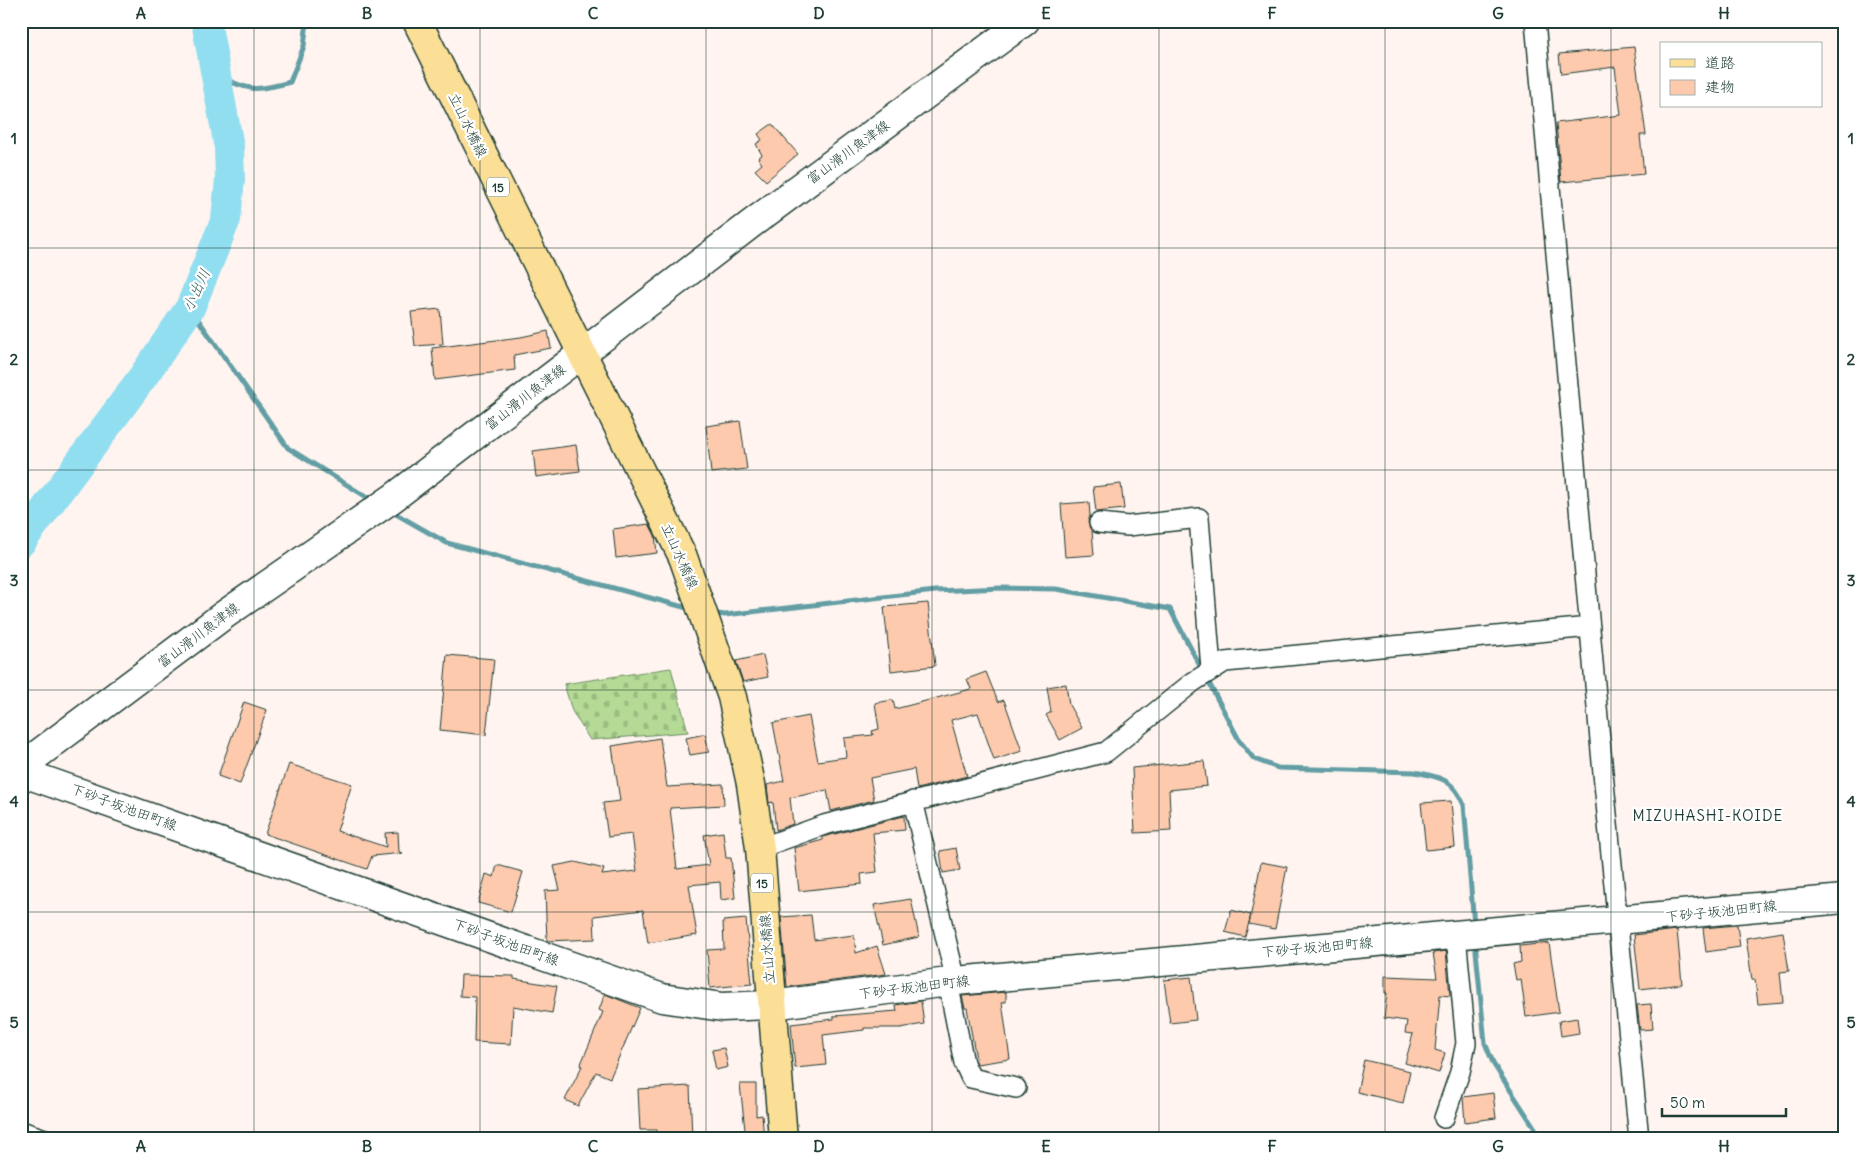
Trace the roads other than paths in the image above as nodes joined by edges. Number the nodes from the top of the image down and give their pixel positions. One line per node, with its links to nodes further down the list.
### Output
1 (417, 21): 4 (main road, 立山水橋線 / 15)
2 (1025, 21): 4 (main road, 富山滑川魚津線)
3 (1535, 21): 6 (street)
4 (582, 352): 8 (main road, 富山滑川魚津線); 11 (main road, 立山水橋線 / 15)
5 (1100, 524): 7 (street)
6 (1590, 627): 7 (street); 13 (street)
7 (1210, 669): 10 (street)
8 (21, 768)
9 (21, 772): 16 (main road, 下砂子坂池田町線)
10 (913, 801): 11 (street); 15 (street)
11 (760, 848): 16 (main road, 立山水橋線 / 15)
12 (1844, 899): 13 (main road, 下砂子坂池田町線)
13 (1618, 922): 14 (main road, 下砂子坂池田町線); 22 (street)
14 (1456, 935): 15 (main road, 下砂子坂池田町線); 18 (street)
15 (952, 982): 16 (main road, 下砂子坂池田町線); 17 (street)
16 (772, 1005): 21 (main road, 立山水橋線 / 15)
17 (1016, 1088)
18 (1444, 1118)
19 (21, 1130): 20 (street)
20 (45, 1139)
21 (783, 1139)
22 (1639, 1139)

